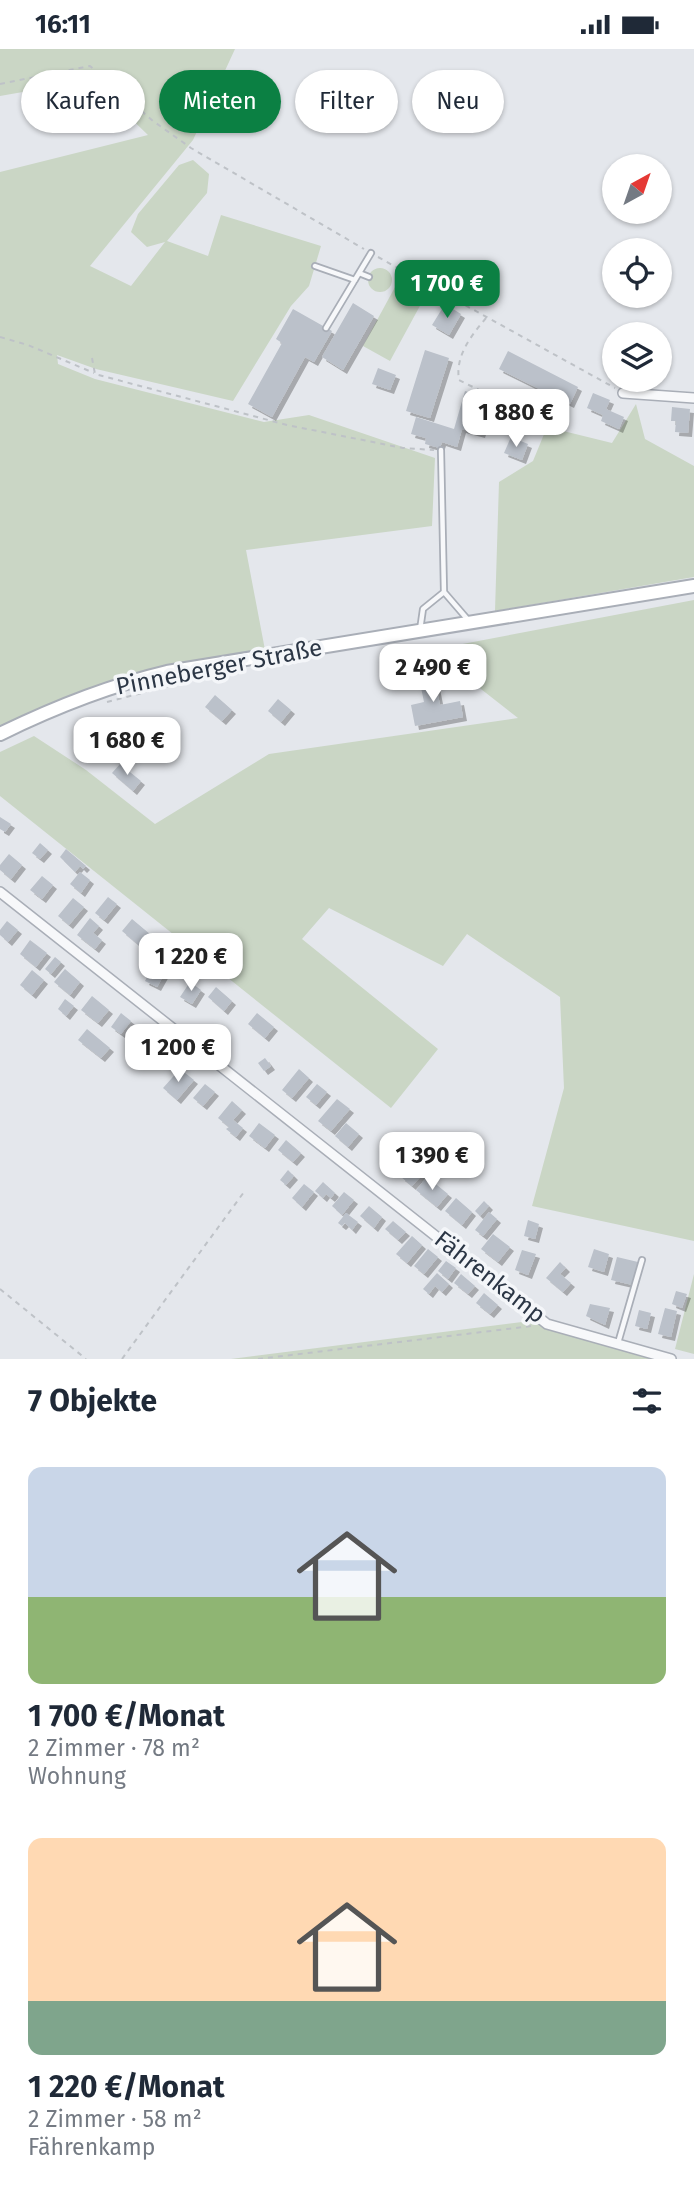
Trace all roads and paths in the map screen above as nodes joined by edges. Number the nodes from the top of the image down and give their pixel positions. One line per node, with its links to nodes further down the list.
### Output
1 (0, 84): 2 (path)
2 (371, 253): 4 (lane); 7 (path)
3 (315, 266): 6 (lane)
4 (359, 273): 5 (lane); 6 (lane)
5 (369, 277)
6 (355, 280): 8 (lane)
7 (486, 317): 12 (path); 14 (path)
8 (326, 328)
9 (0, 337): 11 (path)
10 (92, 358): 11 (path)
11 (95, 374): 15 (path)
12 (623, 393): 13 (street)
13 (694, 398)
14 (510, 406)
15 (441, 450): 17 (lane)
16 (694, 586): 18 (main road, Pinneberger Straße)
17 (444, 592): 18 (lane); 19 (lane)
18 (472, 624): 19 (main road, Pinneberger Straße)
19 (420, 631): 22 (main road, Pinneberger Straße)
20 (195, 680): 21 (path)
21 (108, 702)
22 (0, 734)
23 (0, 892): 27 (street, Fährenkamp)
24 (244, 1192): 30 (path)
25 (642, 1260): 28 (lane)
26 (0, 1289): 29 (path)
27 (547, 1324): 28 (street, Fährenkamp); 31 (path)
28 (618, 1345): 32 (street, Fährenkamp)
29 (86, 1359)
30 (122, 1359)
31 (258, 1359)
32 (671, 1359)

